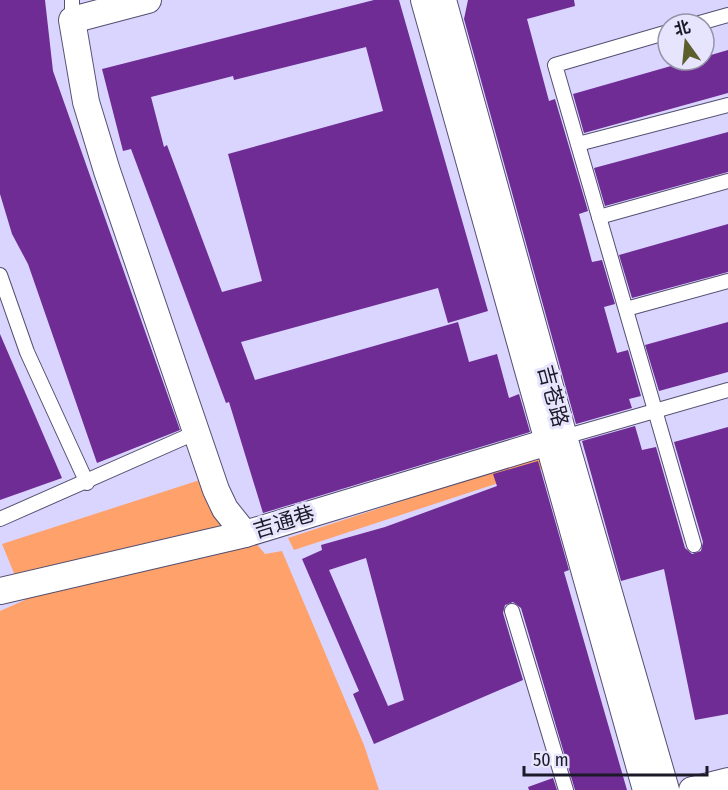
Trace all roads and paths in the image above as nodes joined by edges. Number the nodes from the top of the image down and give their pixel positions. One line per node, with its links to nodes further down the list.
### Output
1 (148, 0): 4 (street)
2 (424, 0): 16 (street, 吉苍路)
3 (443, 0): 16 (street, 吉苍路)
4 (72, 10): 15 (street)
5 (656, 36): 7 (lane)
6 (728, 105): 7 (lane)
7 (578, 144): 9 (lane)
8 (728, 181): 9 (lane)
9 (599, 217): 12 (lane)
10 (0, 275): 17 (lane)
11 (728, 281): 12 (lane)
12 (626, 309): 14 (lane)
13 (728, 390): 14 (lane)
14 (655, 410): 16 (lane); 20 (lane)
15 (197, 432): 17 (lane); 19 (street)
16 (555, 440): 19 (street, 吉通巷); 25 (street, 吉苍路); 26 (street, 吉苍路)
17 (87, 483): 18 (lane)
18 (0, 519)
19 (245, 534): 21 (street, 吉通巷)
20 (694, 545)
21 (0, 591)
22 (512, 612): 24 (lane)
23 (728, 781): 27 (street)
24 (566, 790)
25 (646, 790)
26 (666, 790)
27 (692, 790)

